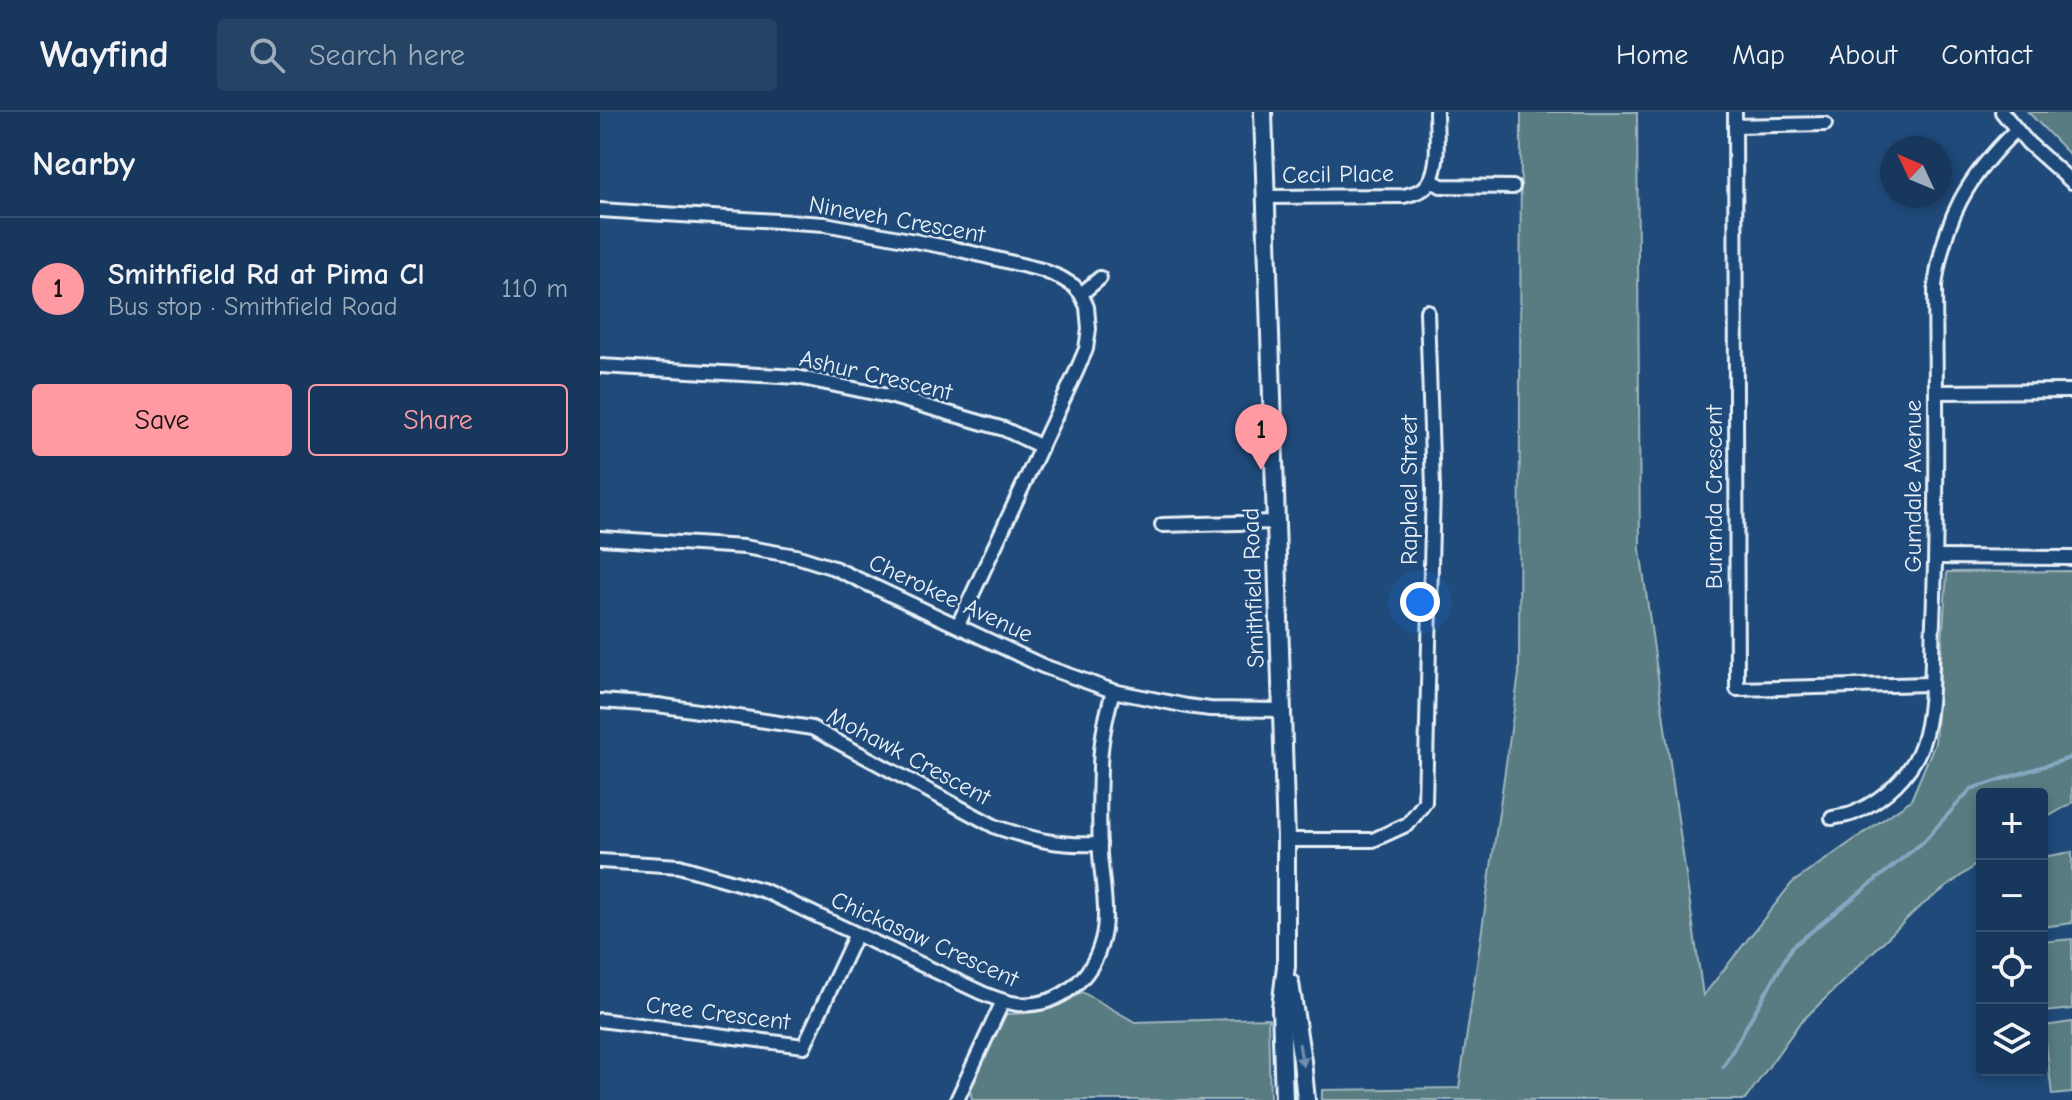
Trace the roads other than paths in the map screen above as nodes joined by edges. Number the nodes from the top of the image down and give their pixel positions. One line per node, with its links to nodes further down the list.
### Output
1 (1263, 112): 11 (main road, Smithfield Road)
2 (1436, 112): 8 (street)
3 (1735, 112): 6 (street, Buranda Crescent)
4 (2002, 112): 7 (street)
5 (1825, 124): 6 (street)
6 (1735, 126): 26 (street, Buranda Crescent)
7 (2016, 130): 9 (street); 18 (street, Gumdale Avenue)
8 (1431, 180): 10 (street); 11 (street, Cecil Place)
9 (2072, 182)
10 (1513, 187)
11 (1267, 197): 20 (main road, Smithfield Road)
12 (600, 210): 14 (street, Nineveh Crescent)
13 (1100, 278): 14 (street)
14 (1081, 294): 19 (street)
15 (1427, 311): 31 (street, Raphael Street)
16 (600, 366): 19 (street, Ashur Crescent)
17 (2072, 391): 18 (street)
18 (1936, 392): 23 (street, Gumdale Avenue)
19 (1040, 446): 25 (street)
20 (1275, 522): 21 (street); 29 (main road, Smithfield Road)
21 (1162, 525)
22 (600, 538): 25 (street, Cherokee Avenue)
23 (1936, 557): 24 (street); 26 (street, Gumdale Avenue)
24 (2072, 558)
25 (958, 625): 27 (street, Cherokee Avenue)
26 (1930, 684): 30 (street, Gumdale Avenue)
27 (1113, 691): 29 (street, Cherokee Avenue); 32 (street, Chickasaw Crescent)
28 (600, 701): 32 (street, Mohawk Crescent)
29 (1281, 710): 31 (main road, Smithfield Road)
30 (1832, 818)
31 (1286, 840): 35 (main road, Smithfield Road)
32 (1100, 844): 36 (street, Chickasaw Crescent)
33 (600, 861): 34 (street, Chickasaw Crescent)
34 (856, 934): 36 (street, Chickasaw Crescent); 37 (street, Cree Crescent)
35 (1286, 966): 39 (main road, Smithfield Road); 40 (main road, Smithfield Road, one-way to 40)
36 (1003, 1001): 38 (street)
37 (600, 1020)
38 (957, 1100)
39 (1284, 1100)
40 (1306, 1100)

